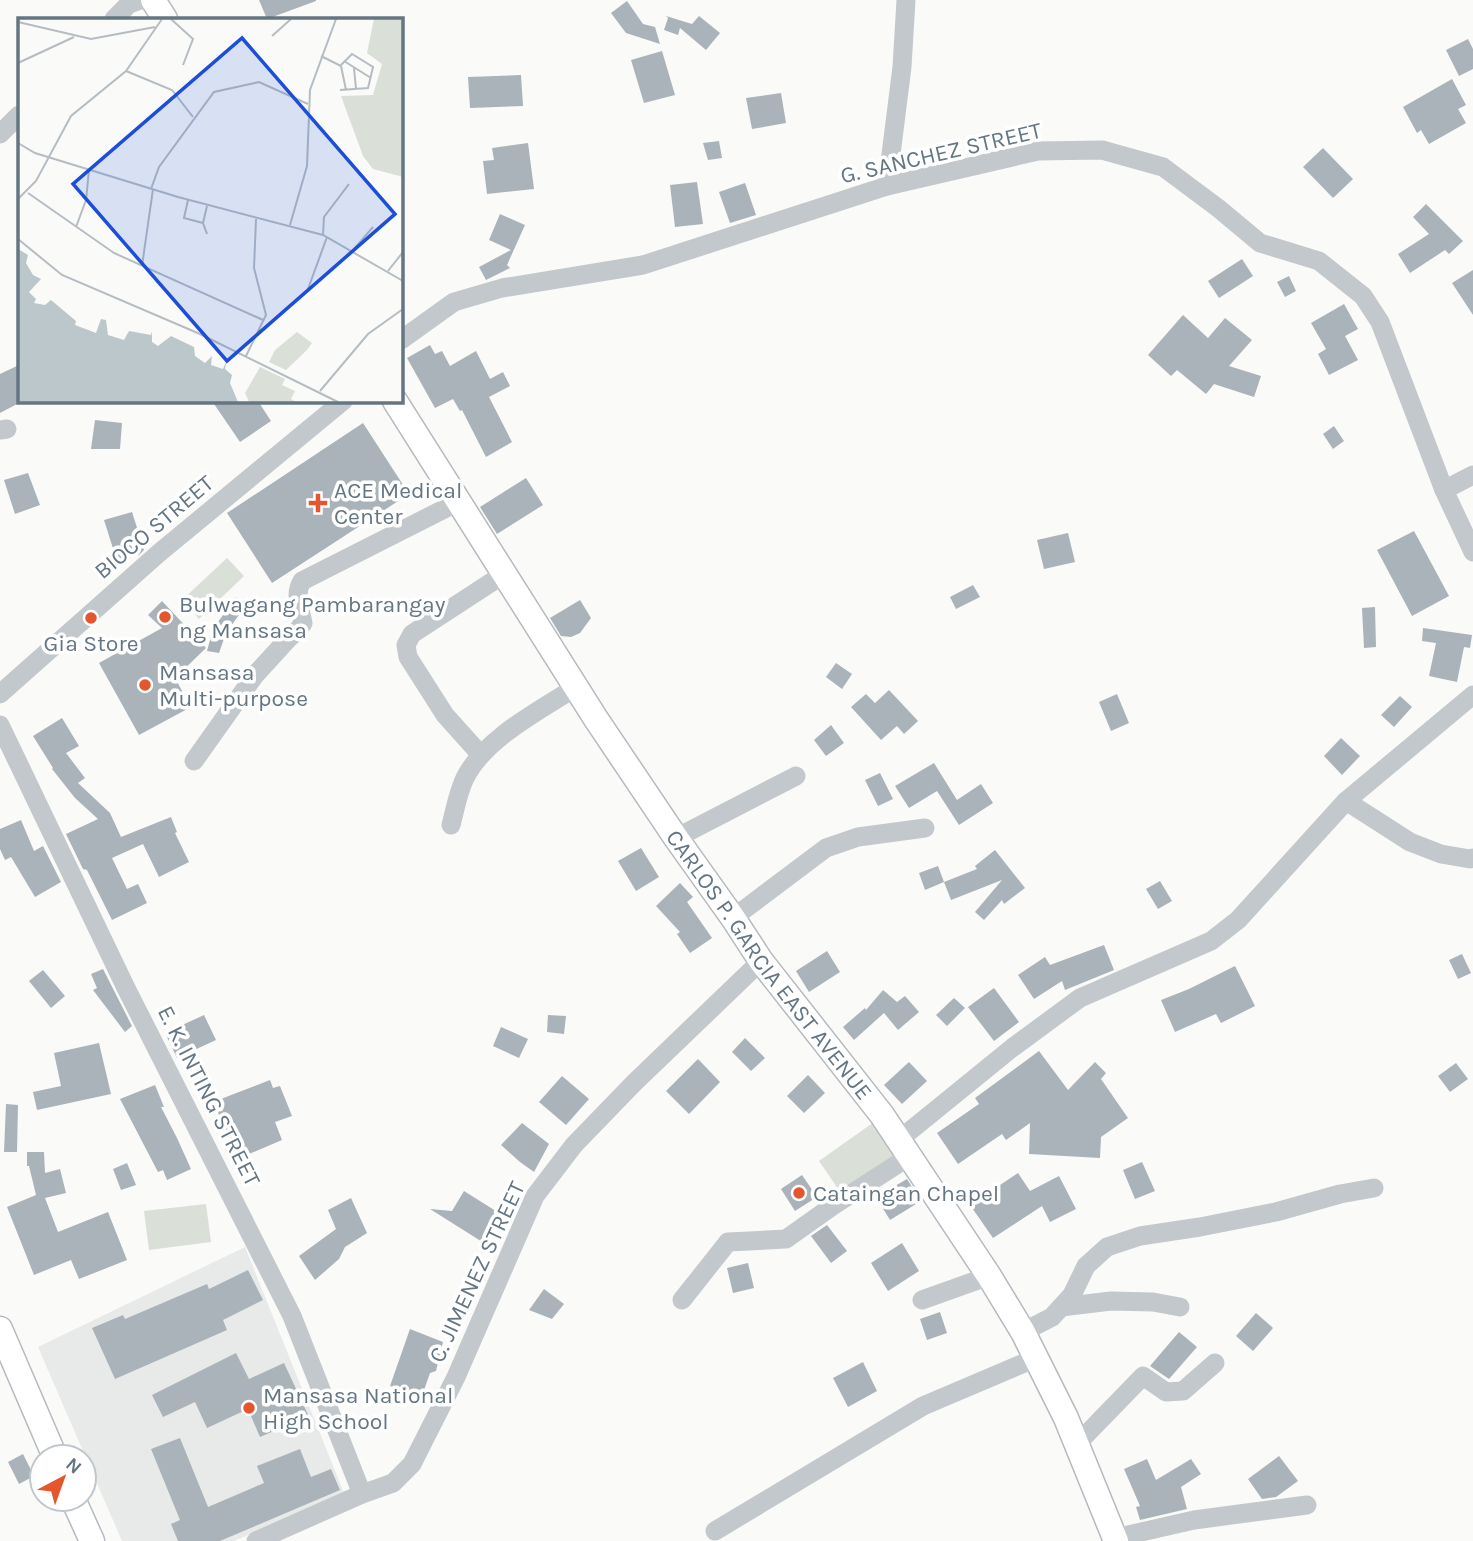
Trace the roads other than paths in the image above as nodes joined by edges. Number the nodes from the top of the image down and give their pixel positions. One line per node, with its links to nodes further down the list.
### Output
1 (140, 0): 4 (street)
2 (153, 0): 5 (main road)
3 (906, 0): 8 (street)
4 (115, 18)
5 (164, 18)
6 (18, 116): 7 (street)
7 (0, 134)
8 (887, 186): 9 (street, G. SANCHEZ STREET); 13 (street, G. SANCHEZ STREET)
9 (402, 339)
10 (342, 402): 18 (street, BIOCO STREET)
11 (396, 402): 14 (main road, CARLOS P. GARCIA EAST AVENUE)
12 (1473, 475): 13 (street)
13 (1444, 490): 15 (street, G. SANCHEZ STREET)
14 (458, 502): 16 (main road, CARLOS P. GARCIA EAST AVENUE); 22 (street)
15 (1473, 552)
16 (504, 574): 17 (main road, CARLOS P. GARCIA EAST AVENUE); 21 (street)
17 (576, 687): 21 (street); 27 (main road, CARLOS P. GARCIA EAST AVENUE)
18 (0, 694)
19 (1473, 695): 24 (street)
20 (0, 725): 44 (street, E. K. INTING STREET)
21 (480, 754): 25 (street)
22 (194, 761)
23 (796, 776): 27 (street)
24 (1346, 801): 28 (street); 31 (street)
25 (451, 825)
26 (925, 828): 29 (street)
27 (676, 838): 29 (main road, CARLOS P. GARCIA EAST AVENUE)
28 (1473, 858)
29 (733, 918): 30 (main road, CARLOS P. GARCIA EAST AVENUE)
30 (761, 961): 31 (main road, CARLOS P. GARCIA EAST AVENUE); 44 (street, C. JIMENEZ STREET)
31 (905, 1148): 33 (main road, CARLOS P. GARCIA EAST AVENUE); 34 (street)
32 (1374, 1188): 36 (street)
33 (989, 1276): 35 (street); 39 (main road, CARLOS P. GARCIA EAST AVENUE)
34 (682, 1300)
35 (922, 1300)
36 (1061, 1307): 37 (street); 39 (street)
37 (1180, 1307)
38 (0, 1329): 42 (main road)
39 (1023, 1332): 40 (main road, CARLOS P. GARCIA EAST AVENUE)
40 (1035, 1358): 43 (main road, CARLOS P. GARCIA EAST AVENUE); 47 (street)
41 (1215, 1363): 43 (street)
42 (49, 1443)
43 (1077, 1444): 48 (main road, CARLOS P. GARCIA EAST AVENUE)
44 (362, 1494): 50 (street, C. JIMENEZ STREET)
45 (1307, 1505): 48 (street)
46 (79, 1513): 49 (main road)
47 (715, 1531)
48 (1116, 1539)
49 (92, 1541)
50 (256, 1541)

